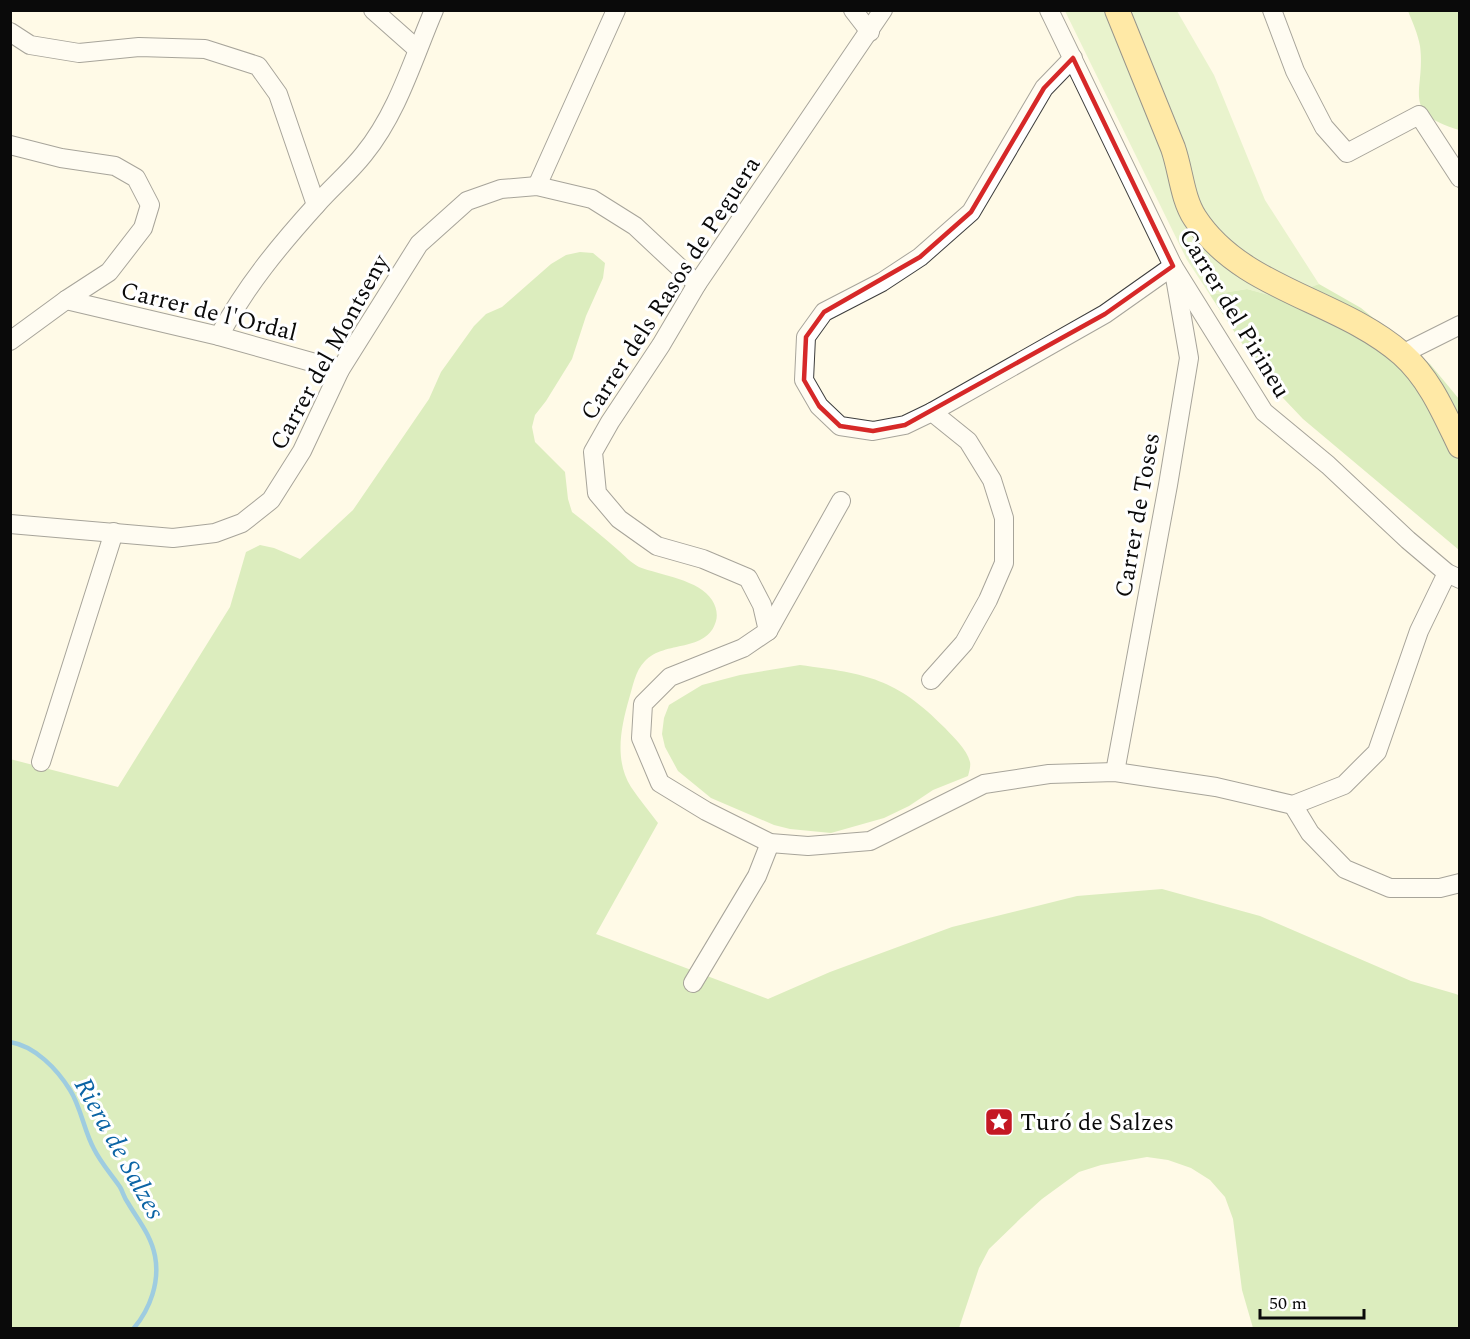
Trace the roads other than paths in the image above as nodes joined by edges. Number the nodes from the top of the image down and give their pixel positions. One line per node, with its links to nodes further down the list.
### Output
1 (373, 10): 12 (street)
2 (434, 10): 12 (street)
3 (616, 10): 16 (street)
4 (853, 10): 11 (street)
5 (883, 10): 11 (street, Carrer dels Rasos de Peguera)
6 (1049, 10): 13 (street, Carrer del Pirineu)
7 (1100, 10): 17 (main road)
8 (1116, 10): 17 (main road)
9 (1272, 10): 15 (street)
10 (10, 32): 18 (street)
11 (870, 32): 20 (street, Carrer dels Rasos de Peguera)
12 (417, 49): 18 (street)
13 (1073, 58): 19 (street, Carrer del Pirineu); 27 (street)
14 (10, 145): 21 (street)
15 (1460, 178)
16 (537, 186): 20 (street, Carrer del Montseny); 26 (street, Carrer del Montseny)
17 (1186, 200): 25 (main road)
18 (316, 205): 23 (street)
19 (1173, 266): 27 (street); 32 (street, Carrer del Pirineu); 36 (street, Carrer de Toses)
20 (697, 284): 33 (street, Carrer dels Rasos de Peguera)
21 (66, 300): 23 (street, Carrer de l'Ordal); 24 (street)
22 (1460, 325): 25 (street)
23 (219, 336): 26 (street, Carrer de l'Ordal)
24 (10, 341)
25 (1402, 354): 28 (main road)
26 (340, 370): 31 (street, Carrer del Montseny)
27 (932, 412): 34 (street)
28 (1460, 446)
29 (841, 501): 33 (street)
30 (10, 524): 31 (street, Carrer del Montseny)
31 (114, 532): 35 (street)
32 (1453, 576): 37 (street)
33 (768, 631): 38 (street)
34 (931, 680)
35 (41, 762)
36 (1115, 771): 37 (street); 38 (street)
37 (1293, 805): 39 (street)
38 (771, 843): 40 (street)
39 (1460, 883)
40 (693, 983)

